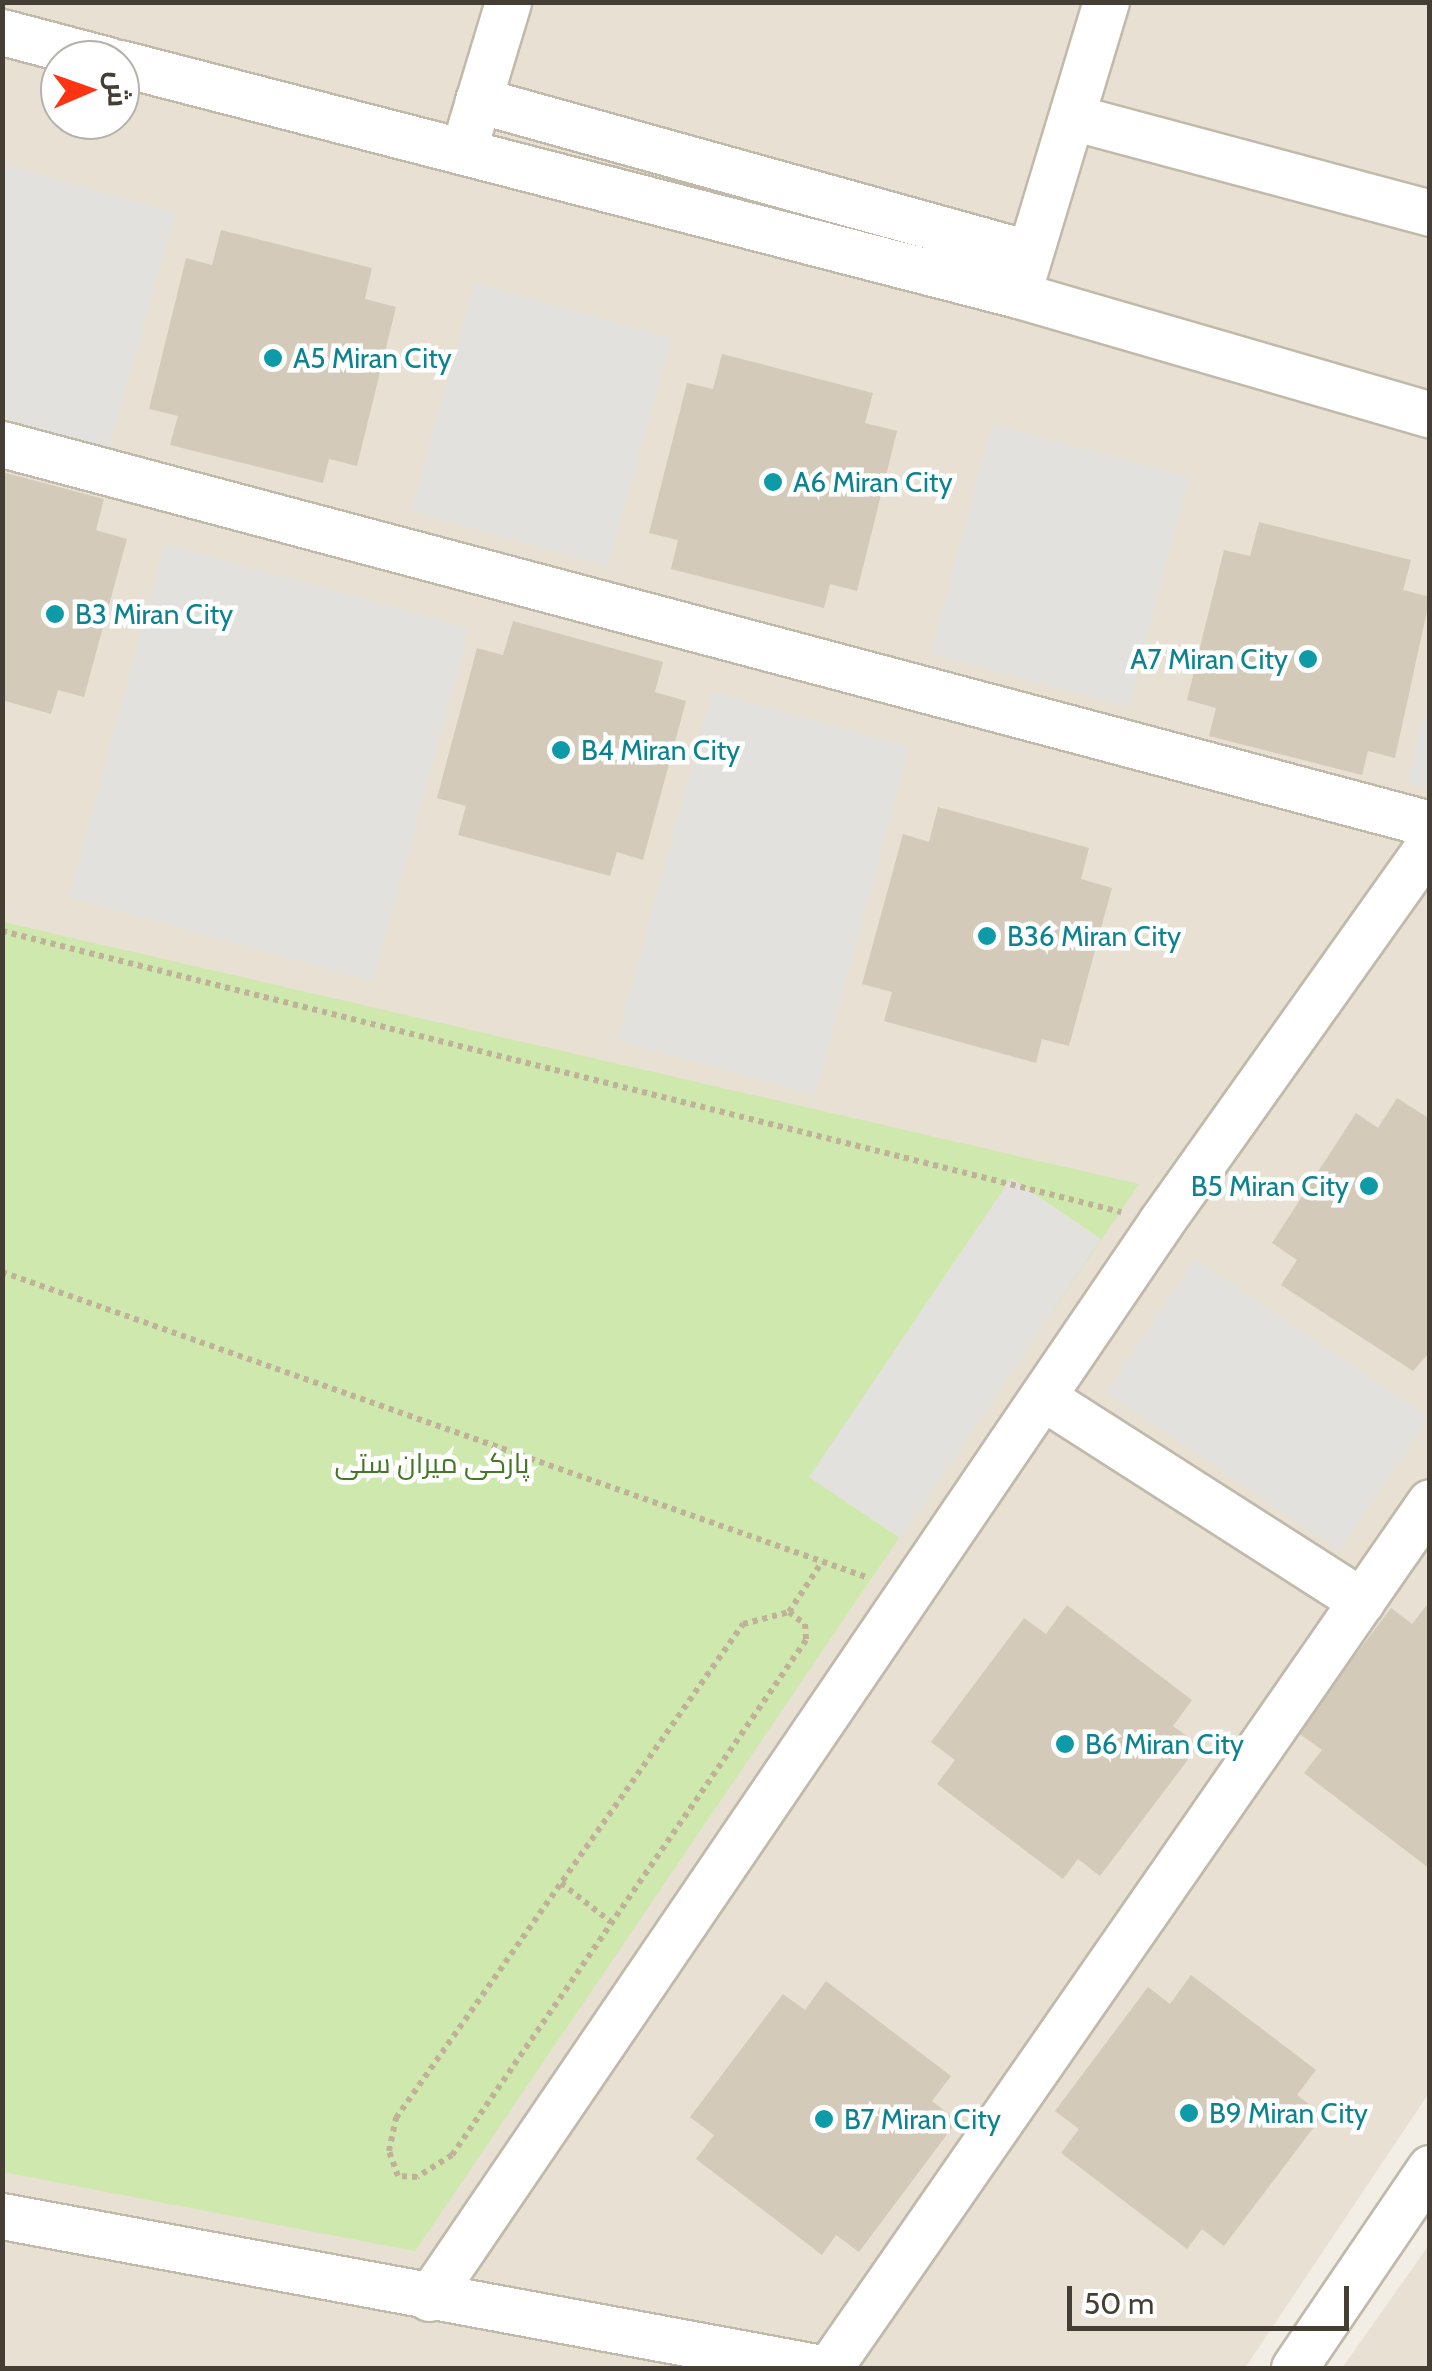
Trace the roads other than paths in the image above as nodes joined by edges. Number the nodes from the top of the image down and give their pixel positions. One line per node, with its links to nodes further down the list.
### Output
1 (508, 2): 6 (street)
2 (1106, 2): 7 (street)
3 (2, 32): 4 (street)
4 (40, 42)
5 (140, 68): 8 (street)
6 (478, 100): 8 (street); 10 (street)
7 (1072, 117): 9 (street); 10 (street)
8 (462, 154): 10 (street)
9 (1430, 213)
10 (1023, 274): 11 (street)
11 (1430, 415)
12 (2, 444): 13 (street)
13 (1430, 824)
14 (1430, 844): 15 (street)
15 (1044, 1398): 17 (street); 20 (street)
16 (1430, 1502): 17 (street)
17 (1362, 1601): 22 (street)
18 (1430, 2168): 23 (street)
19 (2, 2216): 20 (street)
20 (429, 2298): 21 (street)
21 (821, 2368)
22 (829, 2368)
23 (1294, 2368)

